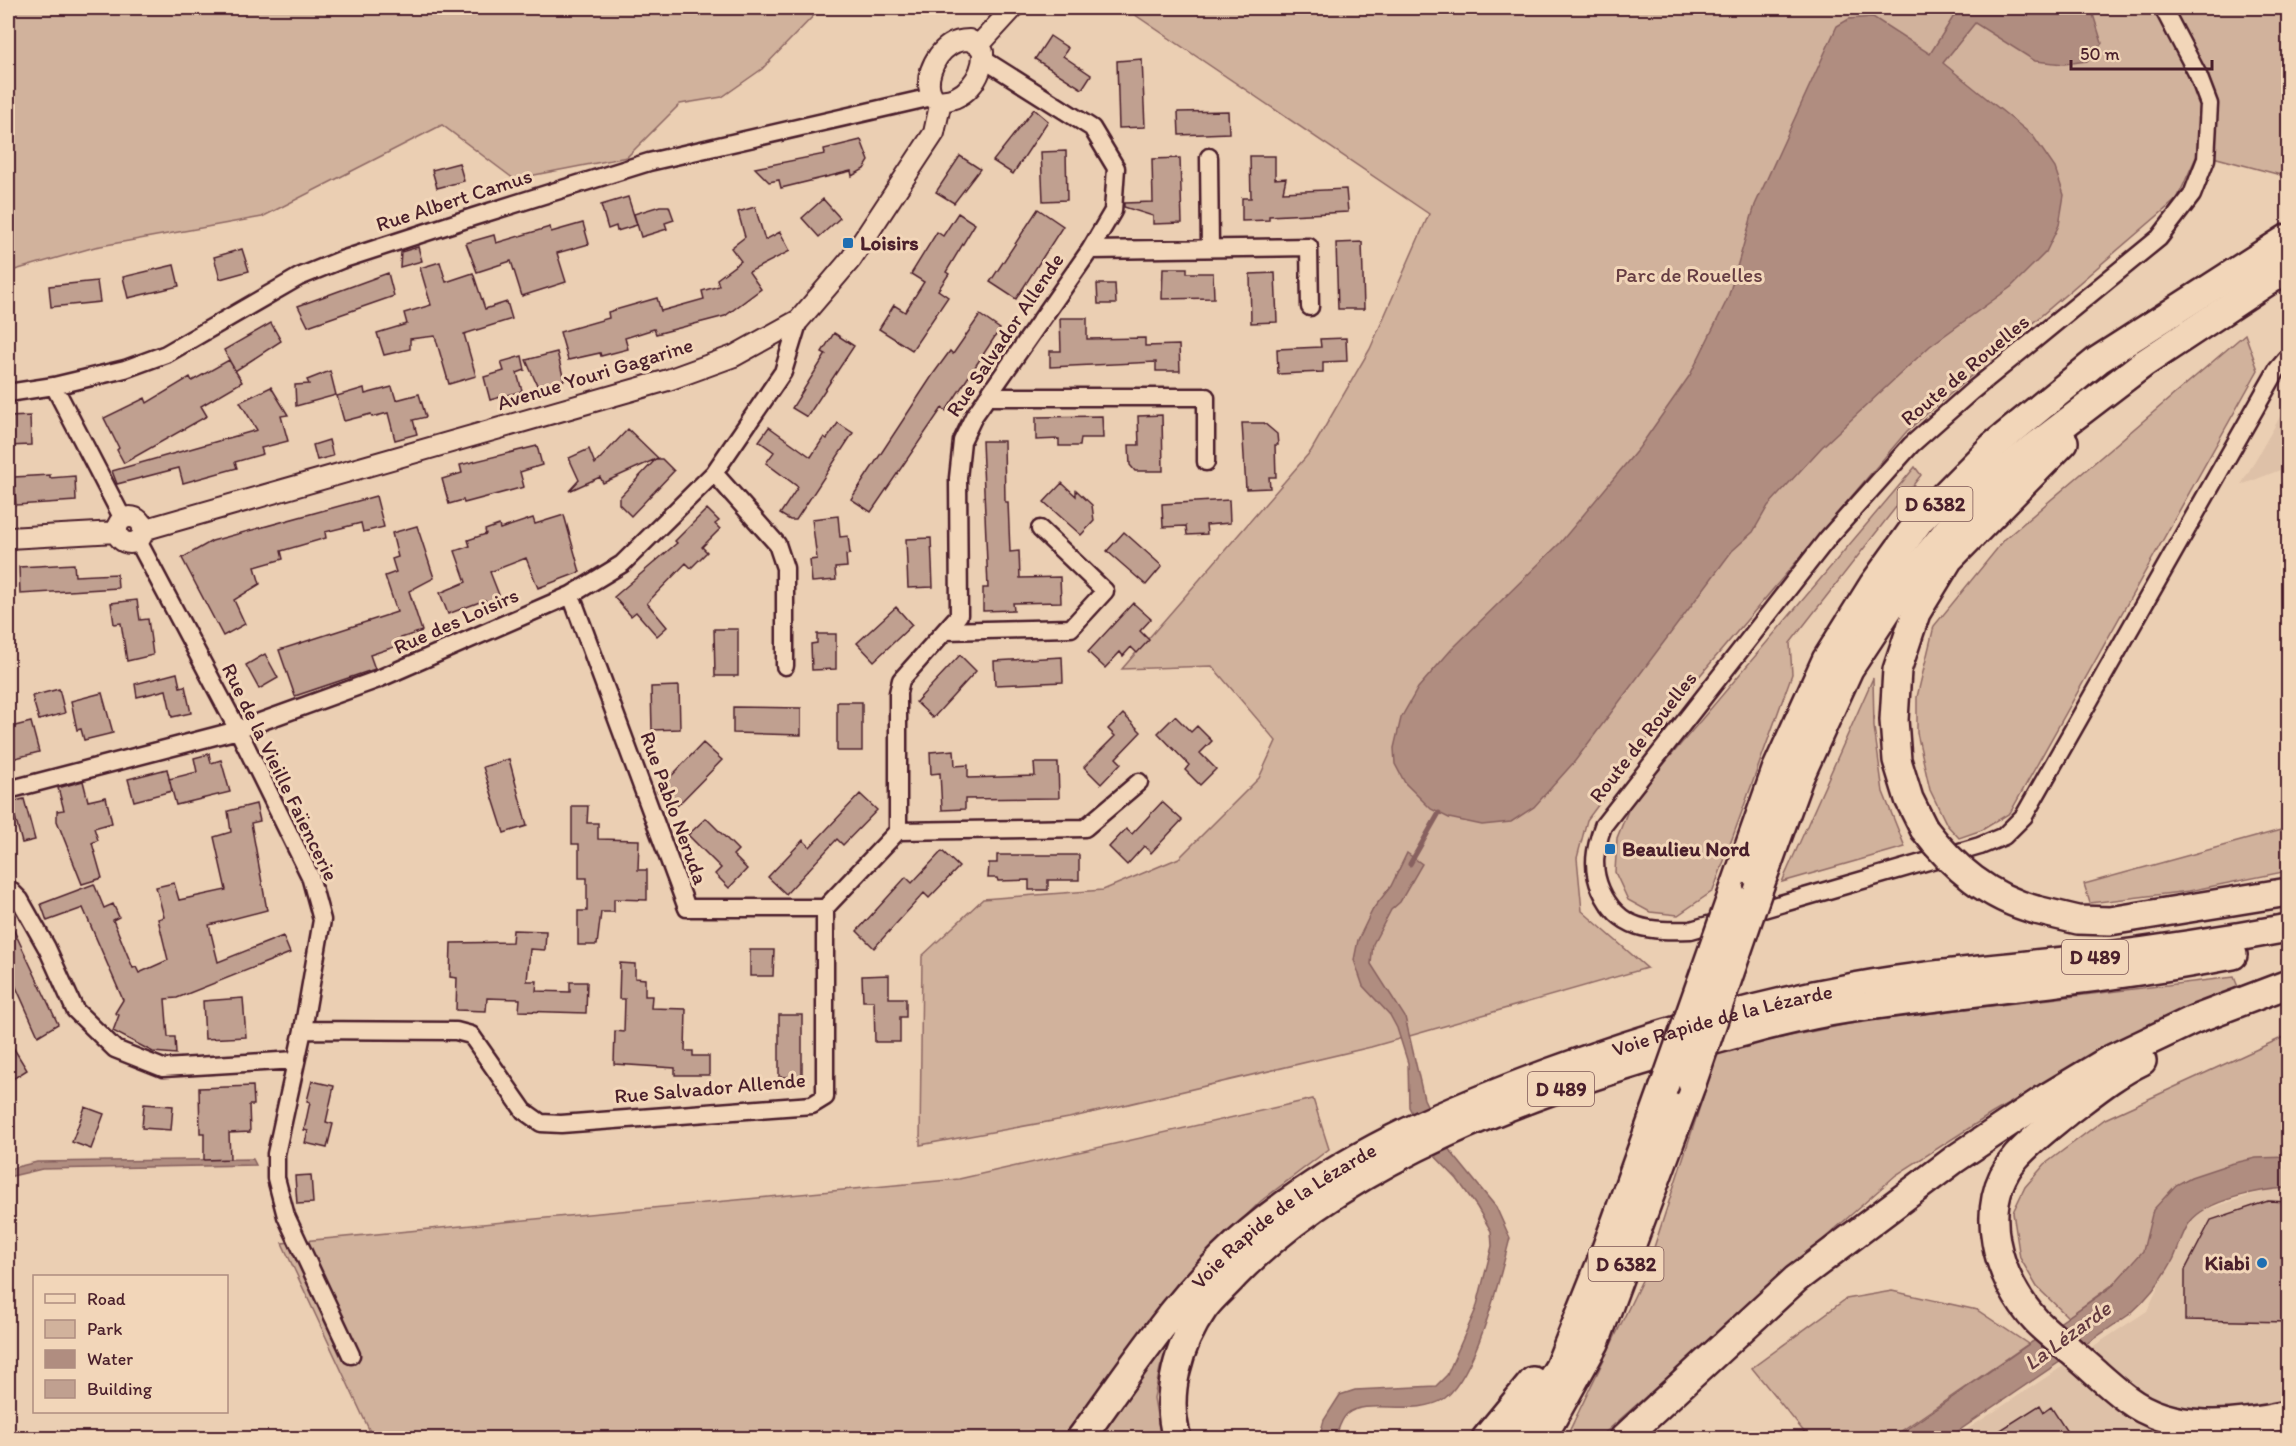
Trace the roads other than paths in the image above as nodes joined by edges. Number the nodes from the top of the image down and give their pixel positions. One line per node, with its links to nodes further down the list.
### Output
1 (1013, 8): 3 (street)
2 (2163, 8): 13 (street, Route de Rouelles)
3 (981, 52): 4 (street); 4 (street); 8 (street, Rue Salvador Allende)
4 (937, 99): 12 (street, Avenue Youri Gagarine); 15 (street, Rue Albert Camus)
5 (1209, 157): 7 (street)
6 (2289, 238): 40 (highway, D 6382, bridge)
7 (1210, 248): 8 (street); 11 (street)
8 (1090, 250): 17 (street, Rue Salvador Allende)
9 (2289, 268): 14 (highway, D 6382)
10 (2289, 286): 14 (highway)
11 (1310, 307)
12 (799, 320): 19 (street, Rue des Loisirs); 22 (street, Avenue Youri Gagarine)
13 (2289, 357)
14 (2135, 370): 32 (highway, bridge); 47 (highway, D 6382, bridge)
15 (54, 386): 16 (street, Rue Albert Camus); 20 (street)
16 (8, 393)
17 (987, 397): 18 (street); 25 (street, Rue Salvador Allende)
18 (1206, 462)
19 (714, 473): 24 (street, Rue des Loisirs); 26 (street)
20 (120, 525): 22 (street); 23 (street)
21 (1040, 529): 25 (street)
22 (140, 535): 27 (street, Rue de la Vieille Faïencerie)
23 (8, 538)
24 (571, 595): 27 (street, Rue des Loisirs); 33 (street, Rue Pablo Neruda)
25 (945, 631): 30 (street, Rue Salvador Allende)
26 (785, 666)
27 (238, 730): 29 (street, Rue des Loisirs); 38 (street, Rue de la Vieille Faïencerie)
28 (1139, 782): 30 (street)
29 (8, 790)
30 (898, 831): 33 (street)
31 (8, 888): 39 (street)
32 (2289, 892)
33 (825, 908): 38 (street, Rue Salvador Allende)
34 (2289, 928): 43 (highway, Voie Rapide de la Lézarde / D 489)
35 (2289, 945): 44 (highway, Voie Rapide de la Lézarde / D 489)
36 (2289, 984): 48 (highway)
37 (2289, 990): 42 (highway)
38 (303, 1030): 39 (street, Rue de la Vieille Faïencerie)
39 (296, 1060): 41 (street, Rue de la Vieille Faïencerie)
40 (1603, 1257): 45 (highway); 46 (highway, D 6382)
41 (351, 1355)
42 (2289, 1415)
43 (1081, 1438)
44 (1177, 1438)
45 (1486, 1438)
46 (1515, 1438)
47 (1542, 1438)
48 (1624, 1438)

